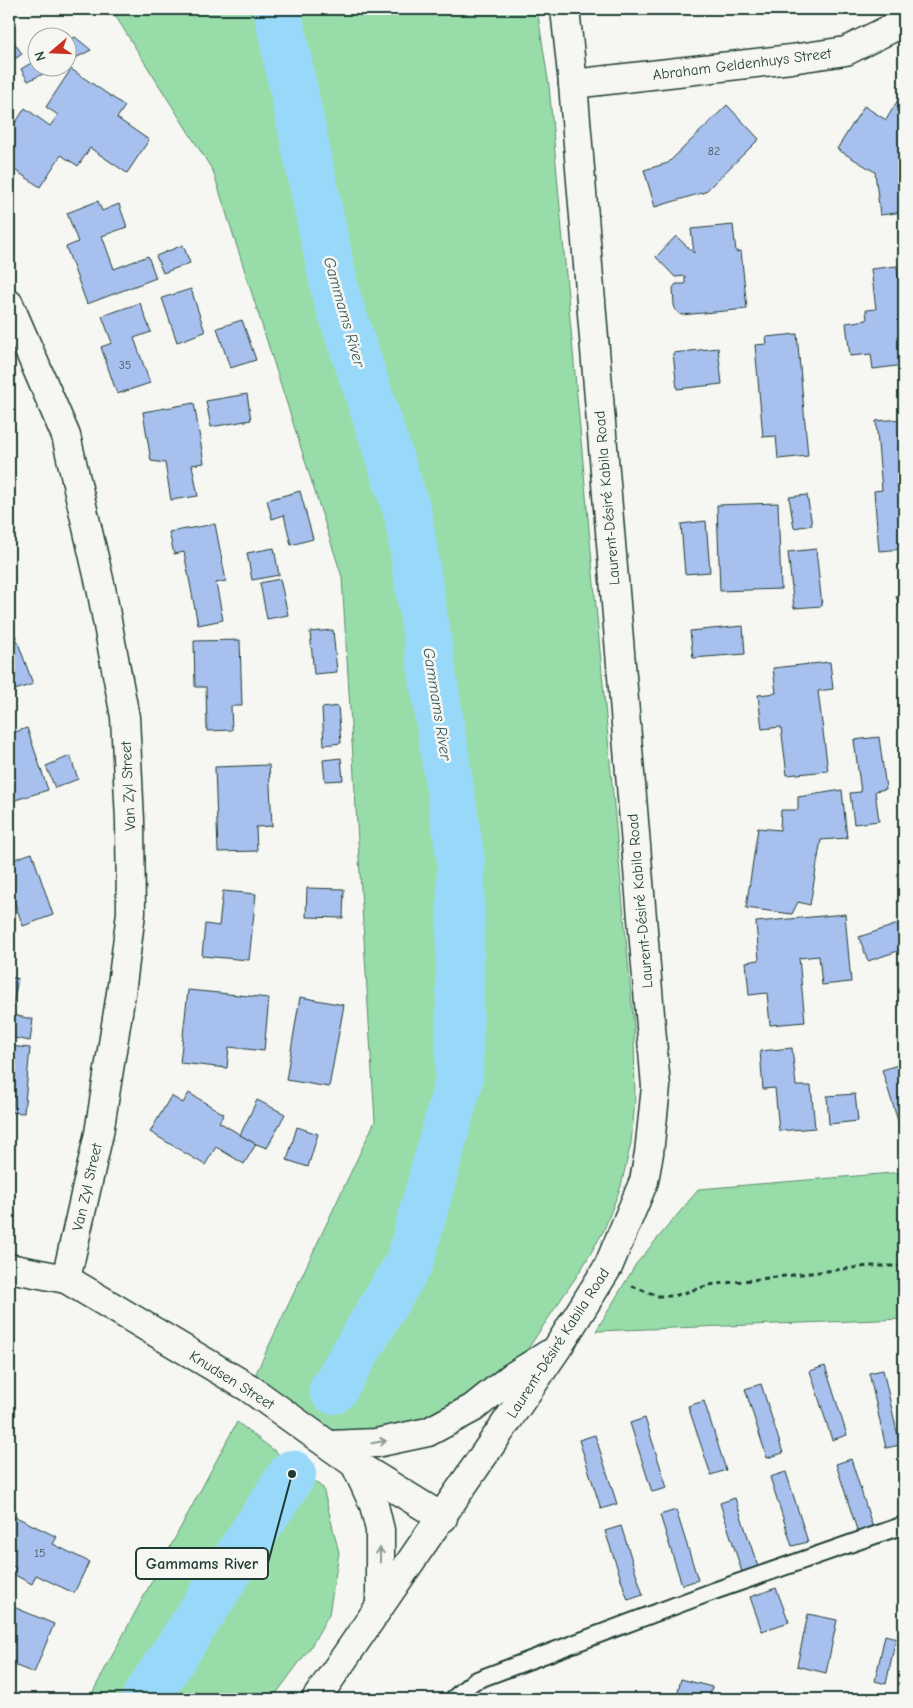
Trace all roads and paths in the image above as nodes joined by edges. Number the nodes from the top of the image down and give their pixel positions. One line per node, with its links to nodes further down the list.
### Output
1 (565, 9): 3 (street, Laurent-Désiré Kabila Road)
2 (904, 22): 3 (street, Abraham Geldenhuys Street)
3 (573, 84): 9 (street, Laurent-Désiré Kabila Road)
4 (9, 304): 7 (street, Van Zyl Street)
5 (904, 1266): 8 (path)
6 (9, 1268): 7 (street, Knudsen Street)
7 (66, 1279): 10 (street, Knudsen Street)
8 (632, 1286)
9 (558, 1348): 10 (street, one-way to 9); 12 (street, Laurent-Désiré Kabila Road)
10 (330, 1445): 11 (street, Knudsen Street)
11 (355, 1464): 12 (street, Knudsen Street); 14 (street, one-way to 11)
12 (442, 1518): 14 (street, Laurent-Désiré Kabila Road)
13 (904, 1525): 16 (lane)
14 (380, 1604): 15 (street, Laurent-Désiré Kabila Road)
15 (316, 1699)
16 (453, 1699)

